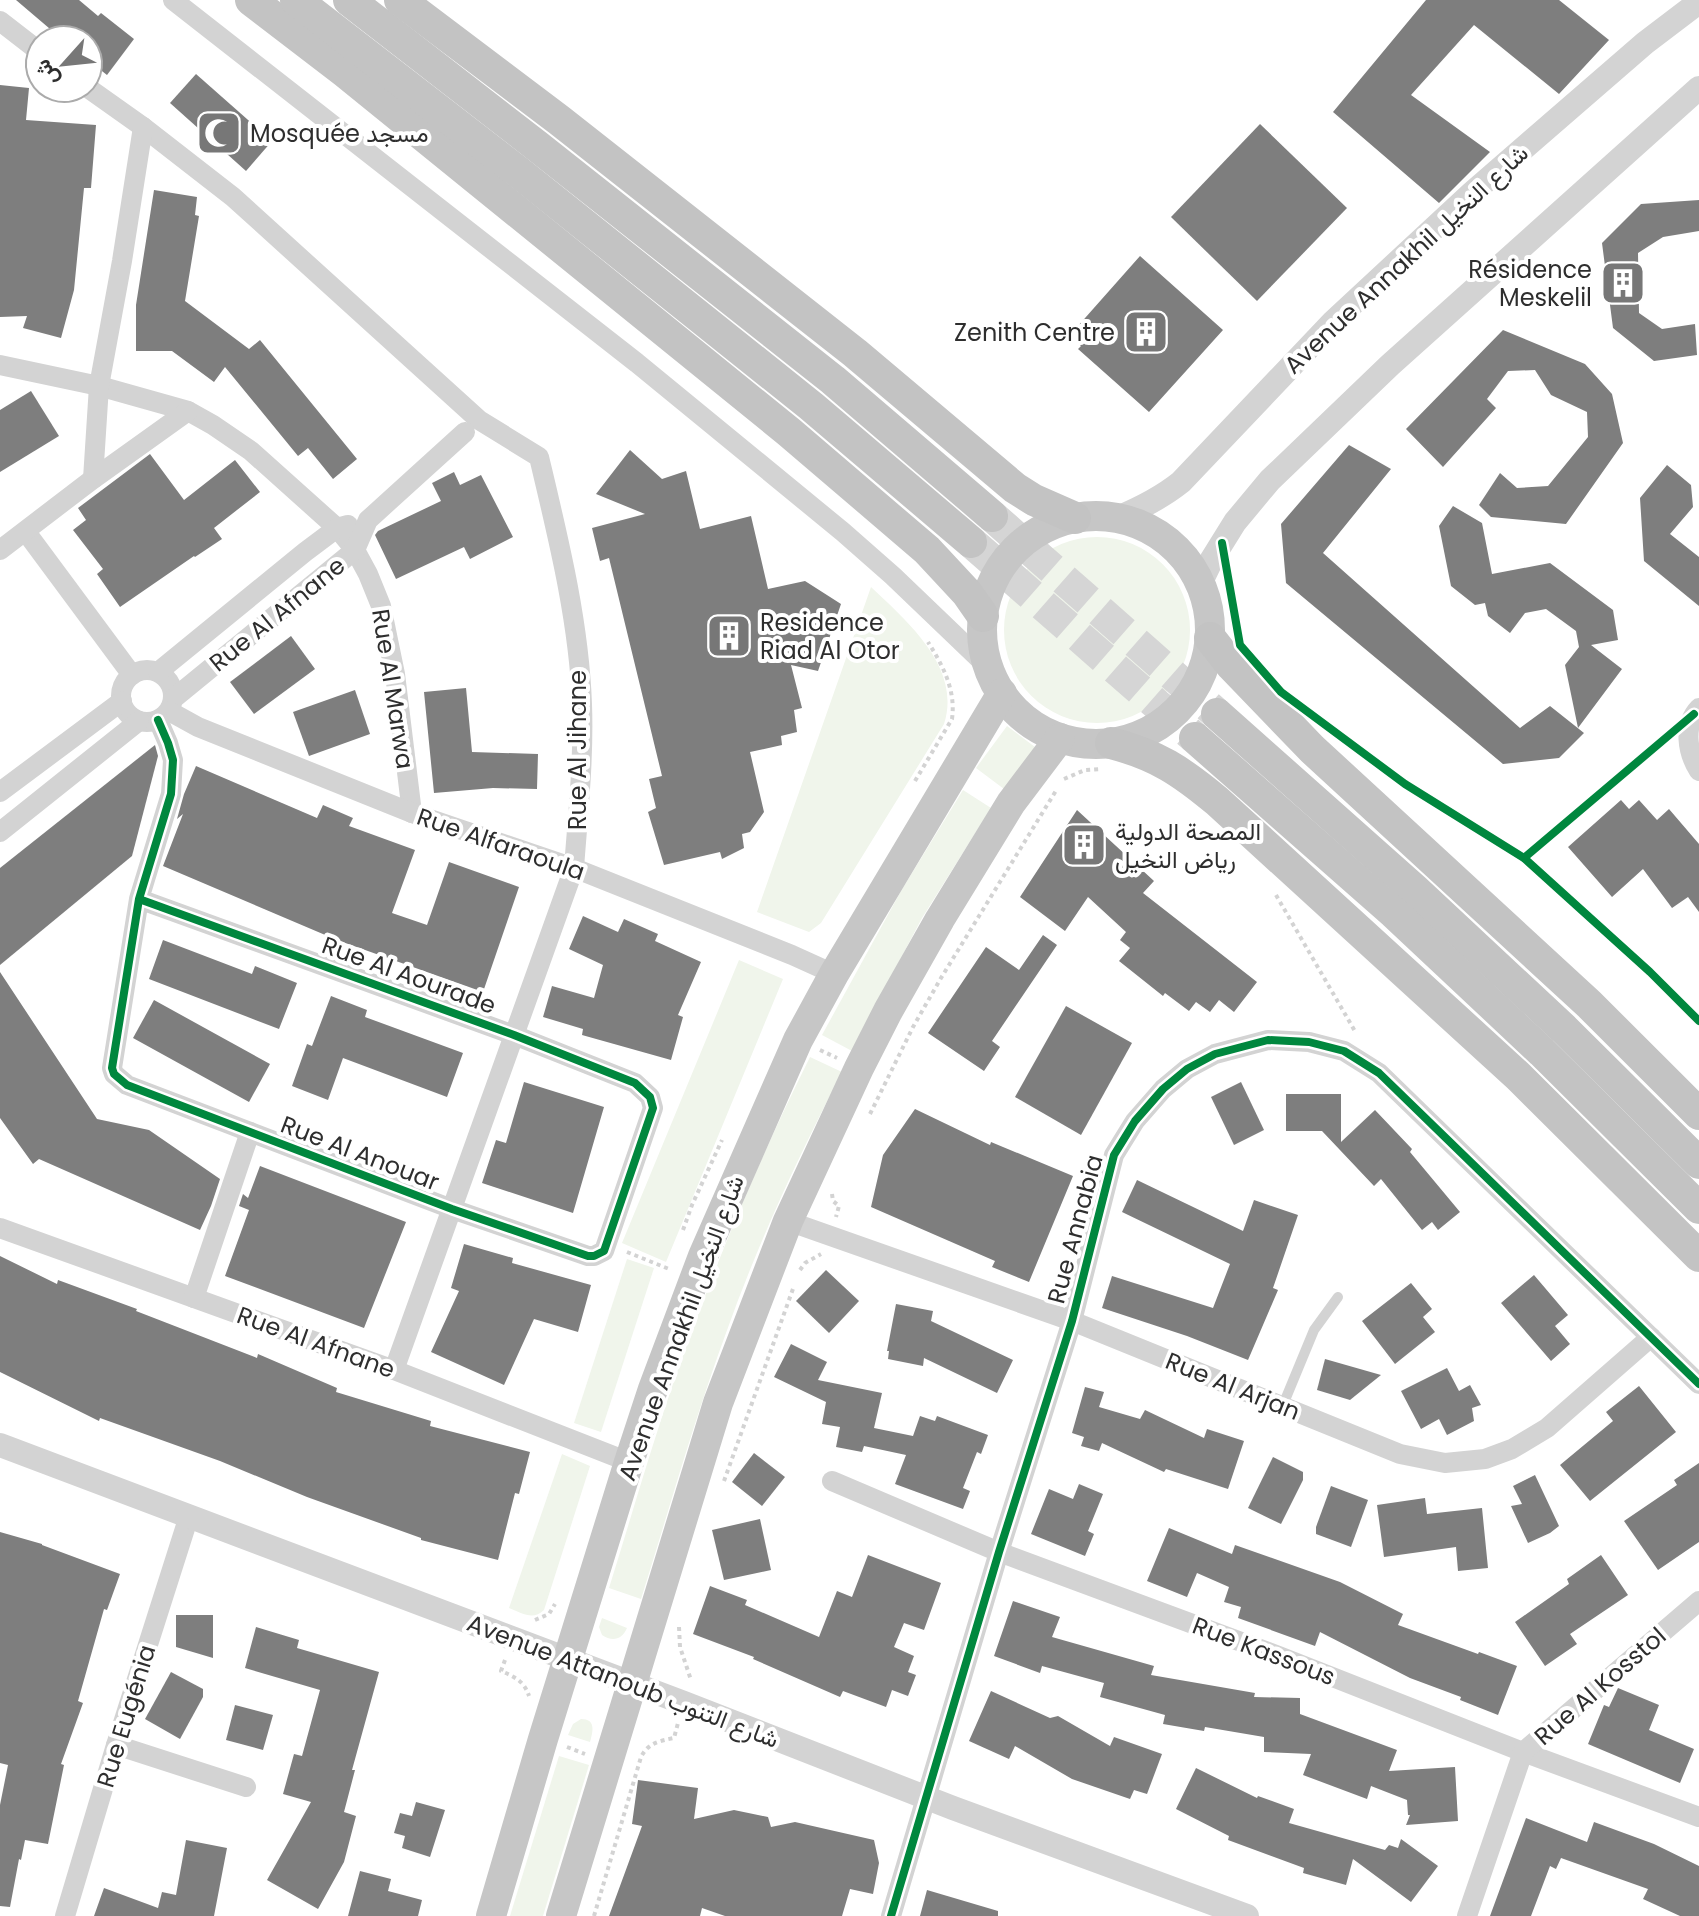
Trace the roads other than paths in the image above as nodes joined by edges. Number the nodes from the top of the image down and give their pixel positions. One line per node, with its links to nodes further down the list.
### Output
1 (173, 0): 31 (street)
2 (251, 0): 27 (highway)
3 (296, 0): 23 (highway)
4 (349, 0): 17 (highway)
5 (400, 0): 18 (highway)
6 (1699, 2): 19 (street, Avenue Annakhil شارع النخيل)
7 (0, 21): 8 (street)
8 (24, 40)
9 (1699, 88): 26 (street)
10 (104, 99): 11 (street, Rue Al Jihane)
11 (143, 127): 13 (street); 43 (street, Rue Al Jihane)
12 (0, 365): 13 (street, Rue Al Marwa)
13 (99, 386): 14 (street, Rue Al Marwa); 16 (street)
14 (188, 411): 16 (street); 21 (street, Rue Al Marwa)
15 (465, 432): 20 (street, Rue Al Afnane)
16 (93, 479): 22 (street)
17 (992, 516)
18 (1075, 518): 19 (main road); 27 (main road)
19 (1117, 518): 26 (main road)
20 (368, 520): 21 (street, Rue Al Afnane); 25 (street, Rue Al Afnane)
21 (337, 528): 25 (street, Rue Al Marwa); 29 (street, Rue Al Afnane)
22 (26, 532): 24 (street); 30 (street)
23 (971, 542)
24 (0, 550)
25 (355, 550): 34 (street, Rue Al Afnane); 41 (street, Rue Al Marwa)
26 (1200, 584): 28 (main road)
27 (983, 616): 31 (main road)
28 (1210, 638): 38 (main road); 47 (highway)
29 (158, 672): 30 (street); 34 (street)
30 (132, 675): 32 (street)
31 (995, 681): 36 (main road); 45 (main road, Avenue Annakhil شارع النخيل)
32 (122, 701): 34 (street); 40 (street)
33 (1699, 708): 39 (street)
34 (160, 713): 41 (street, Rue Alfaraoula); 42 (street, Rue Al Afnane); 44 (street)
35 (1217, 714): 49 (highway)
36 (1060, 738): 38 (main road); 52 (main road)
37 (1195, 738): 50 (highway)
38 (1109, 756): 55 (highway)
39 (1699, 771)
40 (0, 792)
41 (412, 813): 43 (street, Rue Alfaraoula)
42 (0, 832)
43 (574, 868): 45 (street, Rue Alfaraoula); 46 (street, Rue Al Jihane)
44 (139, 899): 46 (street, Rue Al Aourade); 48 (street, Rue Al Anouar)
45 (834, 974): 64 (main road, Avenue Annakhil شارع النخيل)
46 (514, 1035): 51 (street, Rue Al Jihane); 54 (street, Rue Al Aourade)
47 (1699, 1114)
48 (250, 1132): 51 (street, Rue Al Anouar); 57 (street)
49 (1699, 1163)
50 (1699, 1208)
51 (452, 1209): 54 (street, Rue Al Anouar); 60 (street, Rue Al Jihane)
52 (788, 1221): 58 (street, Rue Al Arjan); 70 (main road)
53 (0, 1228): 57 (street, Rue Al Afnane)
54 (605, 1248)
55 (1699, 1256)
56 (1338, 1297): 62 (lane)
57 (194, 1298): 60 (street, Rue Al Afnane)
58 (1072, 1321): 59 (street, Rue Annabia); 62 (street, Rue Al Arjan); 67 (street, Rue Annabia)
59 (1651, 1337): 61 (street, Rue Annabia); 62 (street, Rue Al Arjan)
60 (394, 1370): 64 (street, Rue Al Afnane)
61 (1699, 1384)
62 (1283, 1405)
63 (0, 1445): 66 (street, Avenue Attanoub شارع التنوب)
64 (629, 1462): 69 (main road, Avenue Annakhil شارع النخيل)
65 (832, 1481): 67 (street, Rue Kassous)
66 (189, 1516): 69 (street, Avenue Attanoub شارع التنوب); 71 (street, Rue Eugénia)
67 (999, 1552): 72 (street, Rue Kassous); 74 (street, Rue Annabia)
68 (1699, 1601): 72 (street, Rue Al Kosstol)
69 (568, 1659): 70 (street, Avenue Attanoub شارع التنوب); 77 (main road, Avenue Annakhil شارع النخيل)
70 (632, 1684): 74 (street, Avenue Attanoub شارع التنوب); 78 (main road)
71 (116, 1745): 73 (street); 76 (street, Rue Eugénia)
72 (1523, 1752): 75 (street, Rue Kassous); 81 (street, Rue Al Kosstol)
73 (246, 1787)
74 (925, 1797): 79 (street, Rue Annabia); 80 (street, Avenue Attanoub شارع التنوب)
75 (1699, 1817)
76 (65, 1916)
77 (491, 1916)
78 (561, 1916)
79 (891, 1916)
80 (1247, 1916)
81 (1467, 1916)

